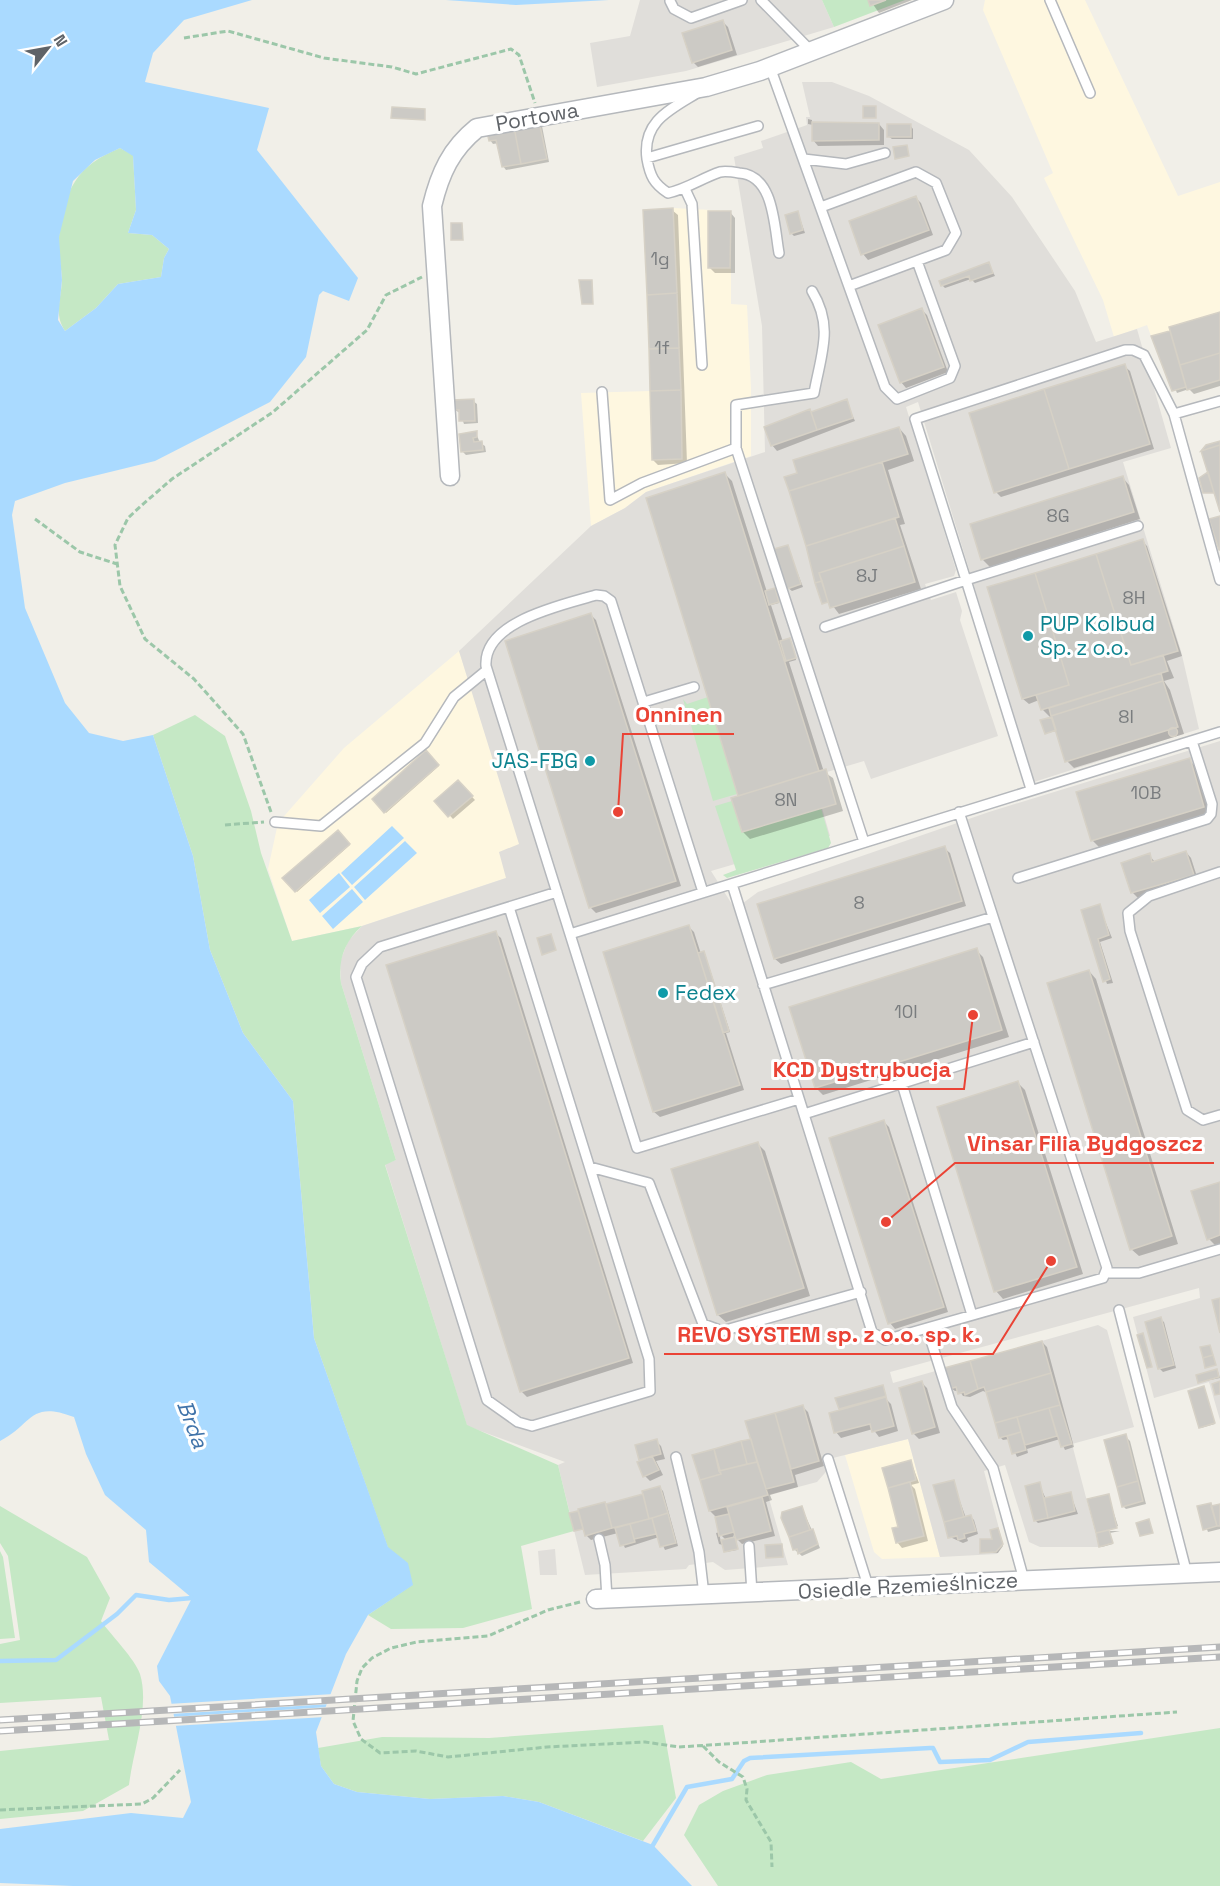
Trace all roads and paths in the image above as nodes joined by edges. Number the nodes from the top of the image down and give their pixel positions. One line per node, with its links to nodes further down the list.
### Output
1 (742, 0): 5 (lane)
2 (761, 0): 7 (lane)
3 (944, 0): 7 (street, Portowa)
4 (1050, 0): 10 (lane)
5 (670, 1)
6 (184, 38): 11 (path)
7 (811, 51): 8 (street, Portowa)
8 (770, 67): 9 (street, Portowa); 15 (lane)
9 (706, 87): 11 (street, Portowa); 14 (lane)
10 (1090, 93)
11 (539, 116): 20 (street, Portowa)
12 (758, 126): 14 (lane)
13 (885, 153): 15 (lane)
14 (647, 158): 16 (lane)
15 (804, 159): 17 (lane)
16 (685, 189): 18 (lane); 23 (lane)
17 (820, 207): 19 (lane); 21 (lane)
18 (779, 253)
19 (917, 261): 21 (lane); 21 (lane)
20 (437, 269): 28 (street, Portowa); 31 (path)
21 (849, 286)
22 (812, 291): 27 (lane)
23 (702, 365)
24 (602, 392): 27 (lane)
25 (1220, 401): 26 (lane)
26 (1174, 414): 32 (lane); 33 (lane)
27 (736, 448): 44 (lane)
28 (450, 476)
29 (34, 519): 31 (path)
30 (1138, 526): 32 (lane)
31 (117, 564): 42 (path)
32 (966, 580): 34 (lane); 40 (lane)
33 (1220, 580)
34 (825, 627)
35 (487, 670): 37 (lane); 42 (lane); 48 (lane)
36 (694, 687): 37 (lane)
37 (644, 702): 49 (lane)
38 (1220, 732): 39 (lane)
39 (1192, 741): 40 (lane); 46 (lane)
40 (1031, 789): 41 (lane)
41 (959, 812): 44 (lane); 51 (lane)
42 (275, 822): 43 (path)
43 (225, 825)
44 (864, 842): 47 (lane)
45 (1220, 872): 58 (lane)
46 (1018, 878)
47 (732, 884): 49 (lane); 53 (lane)
48 (557, 892): 50 (lane); 52 (lane)
49 (703, 892): 52 (lane)
50 (509, 907): 59 (lane); 59 (lane)
51 (993, 917): 53 (lane); 54 (lane)
52 (570, 934): 56 (lane)
53 (764, 985): 56 (lane)
54 (1034, 1042): 55 (lane); 61 (lane)
55 (902, 1084): 57 (lane); 64 (lane)
56 (799, 1099): 57 (lane)
57 (804, 1114): 62 (lane)
58 (1220, 1115)
59 (590, 1167): 62 (lane)
60 (1220, 1249): 61 (lane)
61 (1106, 1273): 64 (lane)
62 (861, 1292): 65 (lane)
63 (1119, 1310): 71 (lane)
64 (972, 1315): 65 (lane)
65 (927, 1328): 72 (lane)
66 (676, 1457): 75 (lane)
67 (828, 1459): 73 (lane)
68 (599, 1539): 76 (lane)
69 (749, 1546): 74 (lane)
70 (1220, 1572): 71 (street, Osiedle Rzemieślnicze)
71 (1187, 1574): 72 (street, Osiedle Rzemieślnicze)
72 (1024, 1580): 73 (street, Osiedle Rzemieślnicze)
73 (869, 1589): 74 (street, Osiedle Rzemieślnicze)
74 (752, 1593): 75 (street, Osiedle Rzemieślnicze)
75 (705, 1595): 76 (street, Osiedle Rzemieślnicze)
76 (602, 1599): 78 (path)
77 (1177, 1712): 78 (path)
78 (703, 1746): 81 (path)
79 (180, 1770): 80 (path)
80 (0, 1810)
81 (772, 1867)

